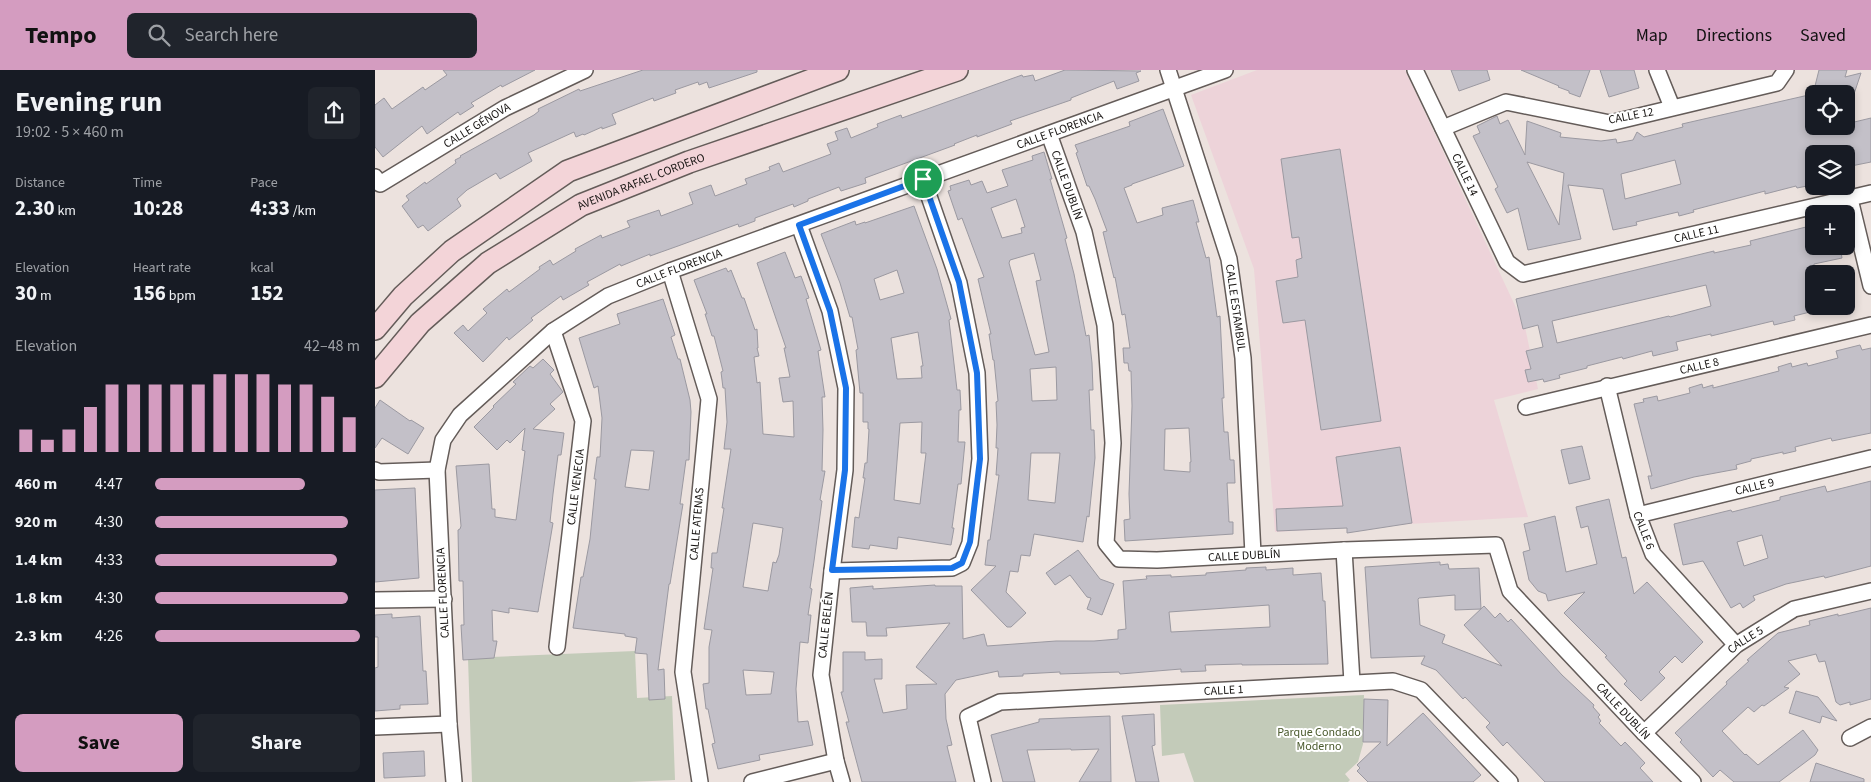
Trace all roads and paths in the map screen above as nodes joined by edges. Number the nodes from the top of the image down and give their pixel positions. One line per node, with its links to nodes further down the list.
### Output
1 (585, 70): 13 (street, CALLE GÉNOVA)
2 (837, 70): 22 (main road)
3 (957, 70): 24 (main road, AVENIDA RAFAEL CORDERO)
4 (1168, 70): 9 (street, CALLE ESTAMBUL)
5 (1225, 70): 9 (street, CALLE FLORENCIA)
6 (1415, 70): 11 (street, CALLE 14)
7 (1657, 70): 10 (street)
8 (1786, 70): 10 (street, CALLE 12)
9 (1175, 88): 12 (street, CALLE FLORENCIA); 32 (street, CALLE ESTAMBUL)
10 (1672, 107): 11 (street, CALLE 12)
11 (1443, 128): 19 (street, CALLE 14)
12 (1049, 134): 14 (street, CALLE FLORENCIA); 32 (street, CALLE DUBLÍN)
13 (375, 178)
14 (923, 179): 17 (street, CALLE FLORENCIA); 33 (street)
15 (1871, 193): 16 (street, CALLE 11)
16 (1850, 199): 19 (street, CALLE 11); 20 (street)
17 (799, 225): 18 (street, CALLE FLORENCIA); 33 (street, CALLE BELÉN)
18 (670, 271): 23 (street, CALLE FLORENCIA); 47 (street, CALLE ATENAS)
19 (1523, 274)
20 (1871, 286)
21 (1871, 325): 25 (street, CALLE 8)
22 (375, 329)
23 (553, 331): 29 (street, CALLE FLORENCIA); 38 (street, CALLE VENECIA)
24 (378, 372)
25 (1607, 386): 26 (street, CALLE 8); 30 (street, CALLE 6)
26 (1526, 407)
27 (1871, 458): 30 (street, CALLE 9)
28 (375, 470): 29 (street)
29 (437, 470): 35 (street, CALLE FLORENCIA)
30 (1638, 515): 37 (street, CALLE 6)
31 (1344, 550): 32 (street, CALLE DUBLÍN); 39 (street); 43 (street, CALLE DUBLÍN)
32 (1253, 554)
33 (832, 570): 45 (street, CALLE BELÉN)
34 (1871, 591): 37 (street, CALLE 5)
35 (444, 599): 36 (street); 40 (street, CALLE FLORENCIA)
36 (375, 600)
37 (1736, 645): 43 (street, CALLE 5)
38 (557, 646)
39 (1352, 682): 50 (street, CALLE 1); 51 (street, CALLE 1)
40 (449, 724): 41 (street); 46 (street, CALLE FLORENCIA)
41 (375, 727)
42 (1871, 728): 44 (street)
43 (1644, 733): 52 (street, CALLE DUBLÍN)
44 (1850, 738)
45 (836, 761): 48 (street); 49 (street, CALLE BELÉN)
46 (454, 782)
47 (700, 782)
48 (752, 782)
49 (842, 782)
50 (983, 782)
51 (1510, 782)
52 (1693, 782)

